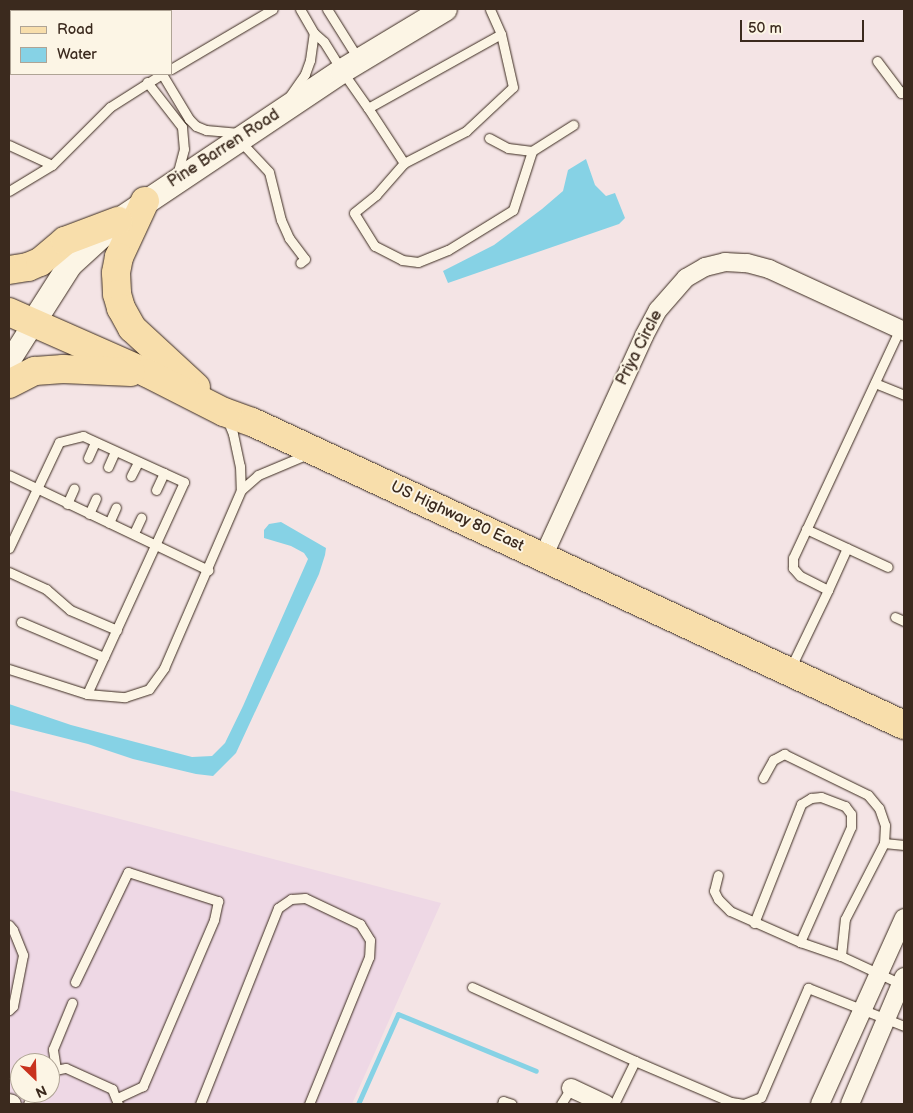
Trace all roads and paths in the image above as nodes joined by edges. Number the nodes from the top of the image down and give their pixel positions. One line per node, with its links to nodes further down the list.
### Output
1 (273, 9): 10 (lane)
2 (300, 9): 6 (lane)
3 (327, 9): 9 (lane)
4 (444, 9): 9 (main road, Pine Barren Road)
5 (490, 9): 7 (lane)
6 (314, 33): 9 (lane); 16 (lane)
7 (501, 34): 15 (lane); 22 (lane)
8 (877, 61): 14 (lane)
9 (350, 66): 15 (lane); 16 (main road, Pine Barren Road)
10 (172, 67)
11 (160, 75): 13 (lane)
12 (163, 75): 18 (lane)
13 (147, 82): 23 (lane); 24 (lane)
14 (904, 92)
15 (368, 108): 22 (lane)
16 (277, 114): 18 (main road, Pine Barren Road)
17 (573, 125): 21 (lane)
18 (243, 136): 24 (main road, Pine Barren Road); 28 (lane)
19 (489, 138): 21 (lane)
20 (9, 145): 23 (lane)
21 (532, 151): 22 (lane)
22 (404, 163)
23 (52, 165): 25 (lane)
24 (174, 182): 26 (main road, Pine Barren Road)
25 (9, 191)
26 (145, 201): 27 (main road, Pine Barren Road); 38 (main road)
27 (118, 221): 29 (main road); 31 (main road, Pine Barren Road)
28 (300, 263)
29 (9, 270)
30 (9, 312): 31 (main road, US Highway 80 East)
31 (33, 323): 33 (street); 34 (main road, US Highway 80 East)
32 (902, 330): 35 (lane); 63 (street, Priya Circle)
33 (9, 361)
34 (147, 373): 36 (main road); 38 (main road, US Highway 80 East)
35 (875, 383): 37 (lane); 58 (lane)
36 (9, 384)
37 (904, 395)
38 (224, 412): 41 (main road, US Highway 80 East); 51 (lane)
39 (96, 442): 40 (lane); 42 (lane); 49 (lane)
40 (115, 451): 43 (lane); 44 (lane)
41 (315, 451): 51 (lane); 63 (main road, US Highway 80 East)
42 (88, 458)
43 (138, 462): 45 (lane); 47 (lane)
44 (108, 467)
45 (164, 473): 50 (lane); 60 (lane)
46 (9, 475): 49 (lane)
47 (130, 476)
48 (74, 488): 53 (lane)
49 (36, 490): 53 (lane); 61 (lane)
50 (156, 490)
51 (241, 490): 65 (lane)
52 (96, 498): 55 (lane)
53 (67, 504): 55 (lane)
54 (116, 507): 57 (lane)
55 (89, 514): 57 (lane)
56 (141, 518): 59 (lane)
57 (109, 522): 59 (lane)
58 (806, 529): 62 (lane); 67 (lane)
59 (134, 533): 60 (lane)
60 (156, 544): 65 (lane); 71 (lane)
61 (9, 548)
62 (847, 548): 64 (lane); 67 (lane)
63 (543, 557): 74 (main road, US Highway 80 East)
64 (888, 567)
65 (208, 570): 75 (lane)
66 (9, 572): 71 (lane)
67 (828, 590): 74 (lane)
68 (895, 617): 69 (lane)
69 (904, 621)
70 (21, 622): 72 (lane)
71 (117, 630): 72 (lane)
72 (104, 657): 75 (lane)
73 (9, 669): 75 (lane)
74 (789, 671): 76 (main road, US Highway 80 East)
75 (87, 694)
76 (900, 727)
77 (764, 778): 78 (lane)
78 (884, 843): 79 (lane); 85 (lane)
79 (904, 845)
80 (718, 875): 82 (lane)
81 (904, 918): 86 (street)
82 (754, 923): 84 (lane); 84 (lane)
83 (9, 925): 91 (lane)
84 (800, 942): 85 (lane)
85 (841, 956): 86 (lane)
86 (879, 974): 87 (lane); 92 (street)
87 (903, 981): 93 (street)
88 (75, 982): 99 (lane)
89 (472, 987): 96 (lane)
90 (72, 1002): 95 (lane)
91 (9, 1010)
92 (862, 1010): 93 (lane); 107 (lane); 108 (street)
93 (887, 1019): 94 (lane); 109 (street)
94 (904, 1026)
95 (53, 1053)
96 (635, 1061): 106 (lane); 107 (lane)
97 (60, 1069): 99 (lane)
98 (571, 1088): 104 (lane); 105 (street)
99 (117, 1101)
100 (200, 1104): 101 (lane)
101 (309, 1104)
102 (502, 1104): 103 (lane)
103 (512, 1104)
104 (561, 1104)
105 (606, 1104)
106 (614, 1104)
107 (744, 1104)
108 (820, 1104)
109 (850, 1104)

